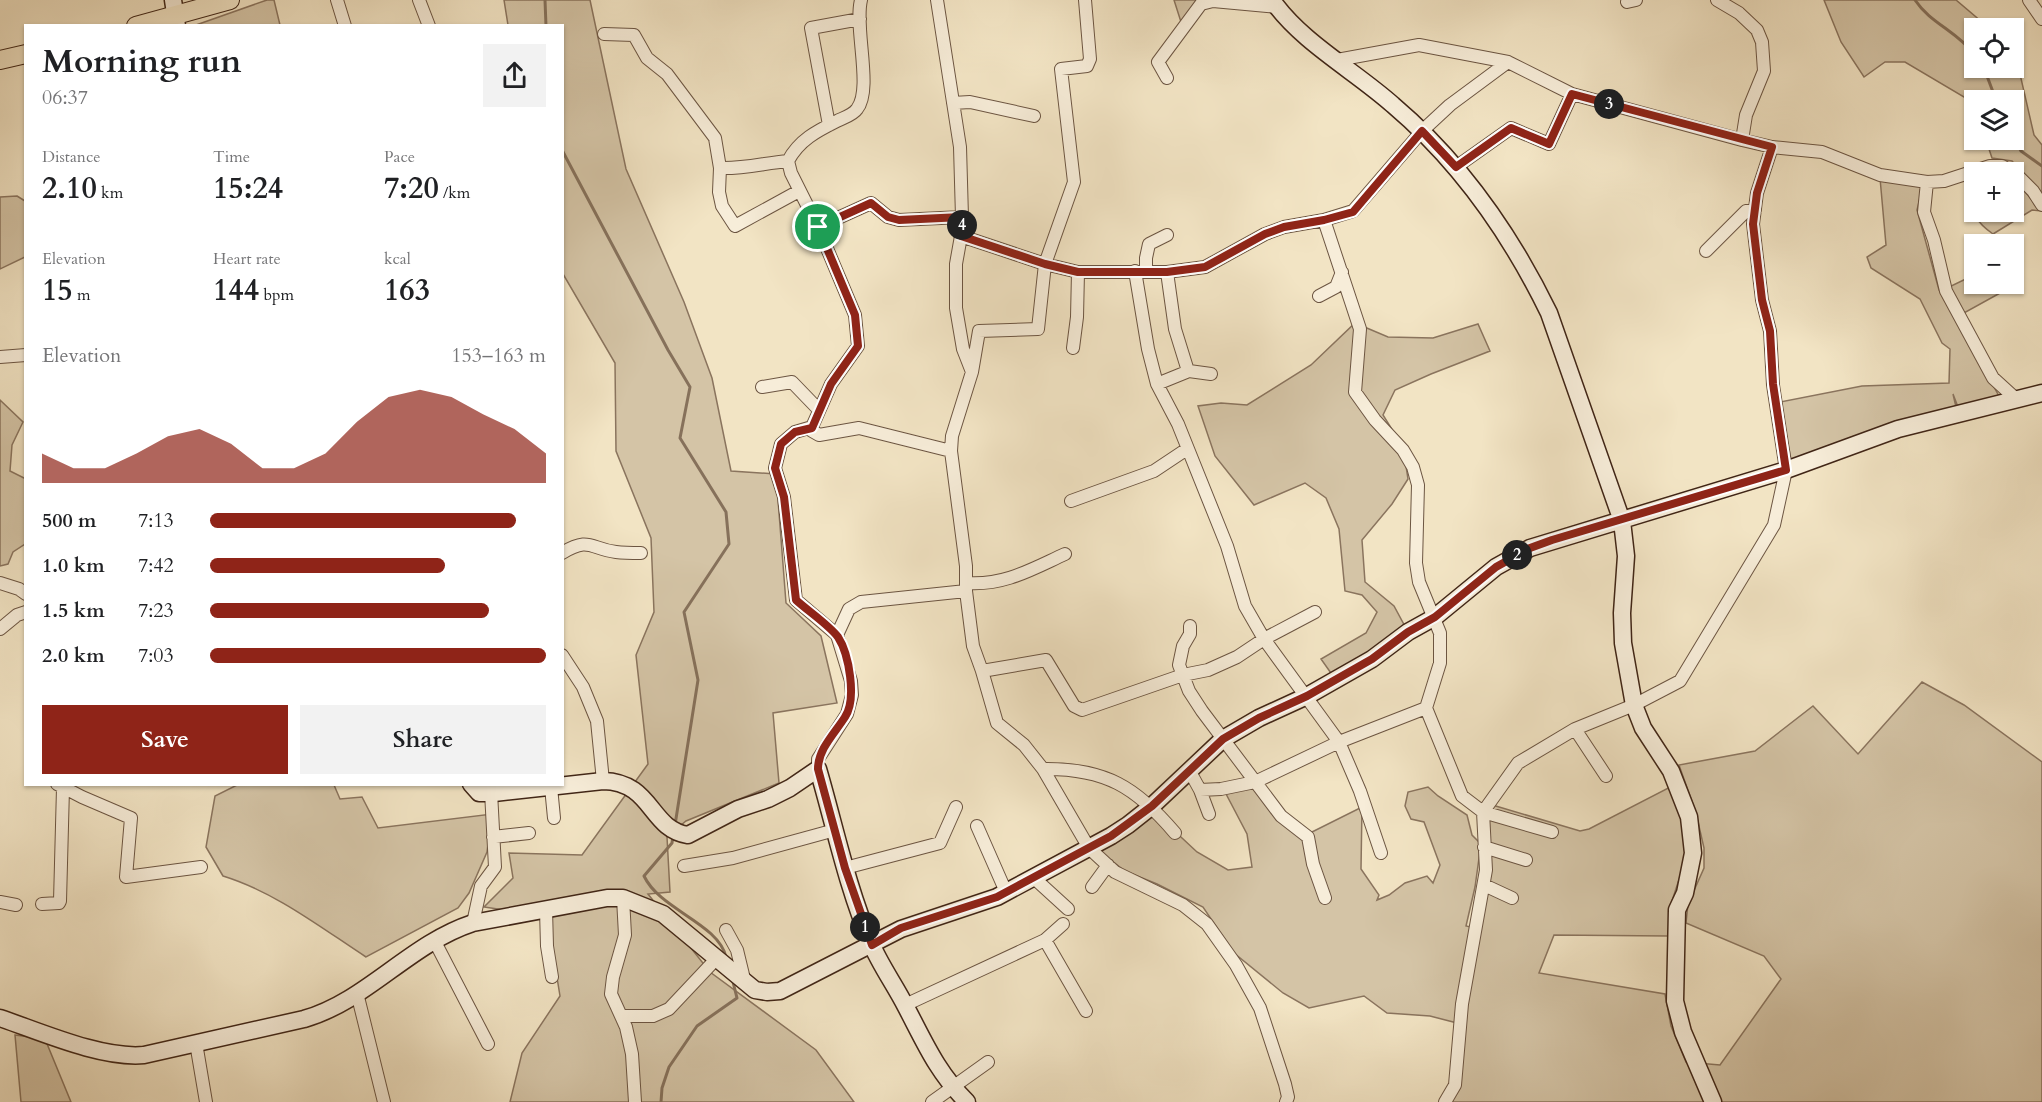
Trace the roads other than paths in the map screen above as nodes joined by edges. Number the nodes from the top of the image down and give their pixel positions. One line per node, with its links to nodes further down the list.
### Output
1 (230, 0): 11 (main road)
2 (337, 0): 15 (street)
3 (419, 0): 16 (street)
4 (861, 0): 12 (street)
5 (937, 0): 24 (street)
6 (1085, 0): 43 (street)
7 (2029, 0): 13 (street)
8 (1206, 1): 10 (street); 22 (street)
9 (1722, 1): 28 (street)
10 (1275, 4): 20 (street)
11 (175, 14): 14 (main road)
12 (860, 19): 26 (street); 26 (street)
13 (2042, 19)
14 (142, 24)
15 (344, 24)
16 (428, 24)
17 (604, 34): 32 (street)
18 (24, 54): 19 (main road)
19 (0, 60)
20 (1337, 60): 21 (street); 27 (street)
21 (1508, 62): 23 (street); 27 (street)
22 (1167, 78)
23 (1572, 94): 28 (street); 31 (street)
24 (953, 103): 25 (street); 37 (street)
25 (1034, 116)
26 (829, 125): 30 (street)
27 (1422, 131): 31 (street); 38 (street)
28 (1742, 140): 29 (street)
29 (1772, 147): 33 (street); 36 (street)
30 (789, 161): 32 (street); 34 (street)
31 (1456, 167): 65 (street)
32 (720, 168): 34 (street)
33 (1927, 182): 35 (street); 58 (street)
34 (799, 191): 39 (street)
35 (2042, 205)
36 (1755, 210): 42 (street); 63 (street)
37 (962, 217): 39 (street); 41 (street)
38 (1324, 220): 46 (street); 47 (street)
39 (818, 227): 59 (street)
40 (1167, 235): 44 (street)
41 (961, 236): 43 (street); 53 (street)
42 (1706, 250)
43 (1045, 264): 45 (street); 53 (street)
44 (1141, 271): 45 (street); 46 (street); 55 (street)
45 (1078, 272): 49 (street)
46 (1167, 272): 52 (street)
47 (1342, 272): 48 (street); 74 (street)
48 (1319, 296)
49 (1072, 348)
50 (24, 355): 51 (street)
51 (0, 357)
52 (1188, 371): 54 (street); 55 (street)
53 (972, 372): 62 (street)
54 (1211, 374)
55 (1157, 384): 61 (street)
56 (762, 387): 59 (street)
57 (2042, 393): 58 (street)
58 (2016, 399): 63 (street)
59 (819, 411): 60 (street)
60 (812, 428): 62 (street); 77 (street)
61 (1187, 449): 64 (street); 78 (street)
62 (951, 451): 70 (street)
63 (1786, 470): 65 (street); 83 (street)
64 (1071, 501)
65 (1622, 521): 74 (street); 83 (street)
66 (564, 552): 67 (street)
67 (640, 553)
68 (1065, 554): 70 (street)
69 (0, 584): 71 (street)
70 (966, 587): 77 (street); 80 (street)
71 (24, 593)
72 (1315, 612): 78 (street)
73 (24, 613): 76 (street)
74 (1435, 617): 82 (street); 84 (street)
75 (1190, 626): 81 (street)
76 (0, 628)
77 (837, 635): 88 (street)
78 (1264, 639): 81 (street); 82 (street)
79 (564, 659): 92 (street)
80 (982, 671): 81 (street); 89 (street)
81 (1183, 675): 86 (street)
82 (1307, 696): 86 (street); 87 (street)
83 (1634, 705): 85 (street); 157 (street)
84 (1426, 708): 87 (street); 103 (street)
85 (1575, 729): 91 (street); 103 (street)
86 (1223, 739): 90 (street); 93 (street)
87 (1339, 741): 93 (street); 114 (street)
88 (818, 769): 92 (street); 107 (street)
89 (1043, 769): 101 (street); 113 (street)
90 (1189, 770): 99 (street); 101 (street)
91 (1606, 776)
92 (603, 781): 97 (street)
93 (1255, 782): 99 (street); 125 (street)
94 (60, 786): 118 (street); 128 (street)
95 (473, 786): 100 (street)
96 (560, 786): 98 (street)
97 (564, 786)
98 (551, 787): 100 (street); 105 (street)
99 (1200, 790): 104 (street)
100 (491, 792): 111 (street)
101 (1152, 806): 110 (street); 113 (street)
102 (956, 807): 119 (street)
103 (1483, 812): 108 (street); 112 (street)
104 (1209, 814)
105 (554, 818)
106 (977, 826): 123 (street)
107 (835, 830): 117 (street); 119 (street)
108 (1552, 832)
109 (529, 833): 111 (street)
110 (1175, 833)
111 (493, 837): 132 (street)
112 (1484, 847): 115 (street); 121 (street)
113 (1089, 848): 116 (street); 120 (street)
114 (1381, 853)
115 (1526, 860)
116 (1108, 865): 122 (street); 155 (street)
117 (684, 866)
118 (201, 867)
119 (845, 868): 137 (street)
120 (1034, 878): 123 (street); 130 (street)
121 (1484, 885): 126 (street); 156 (street)
122 (1092, 887)
123 (1006, 892): 137 (street)
124 (623, 898): 131 (street); 138 (street); 144 (street)
125 (1325, 898)
126 (1512, 898)
127 (0, 902): 129 (street)
128 (42, 904)
129 (16, 905)
130 (1068, 909)
131 (546, 910): 132 (street); 140 (street)
132 (473, 923): 135 (street)
133 (1063, 924): 136 (street)
134 (726, 930): 139 (street)
135 (434, 940): 141 (street); 147 (street)
136 (1046, 940): 142 (street); 143 (street)
137 (872, 945): 139 (street); 142 (street)
138 (719, 959): 139 (street); 144 (street)
139 (740, 976)
140 (552, 977)
141 (357, 993): 146 (street); 151 (street)
142 (905, 1005): 149 (street)
143 (1086, 1011)
144 (621, 1016): 152 (street)
145 (0, 1018): 146 (street)
146 (196, 1043): 150 (street)
147 (488, 1044)
148 (988, 1062): 149 (street)
149 (952, 1086): 153 (street); 154 (street)
150 (206, 1102)
151 (384, 1102)
152 (634, 1102)
153 (932, 1102)
154 (967, 1102)
155 (1286, 1102)
156 (1444, 1102)
157 (1713, 1102)

